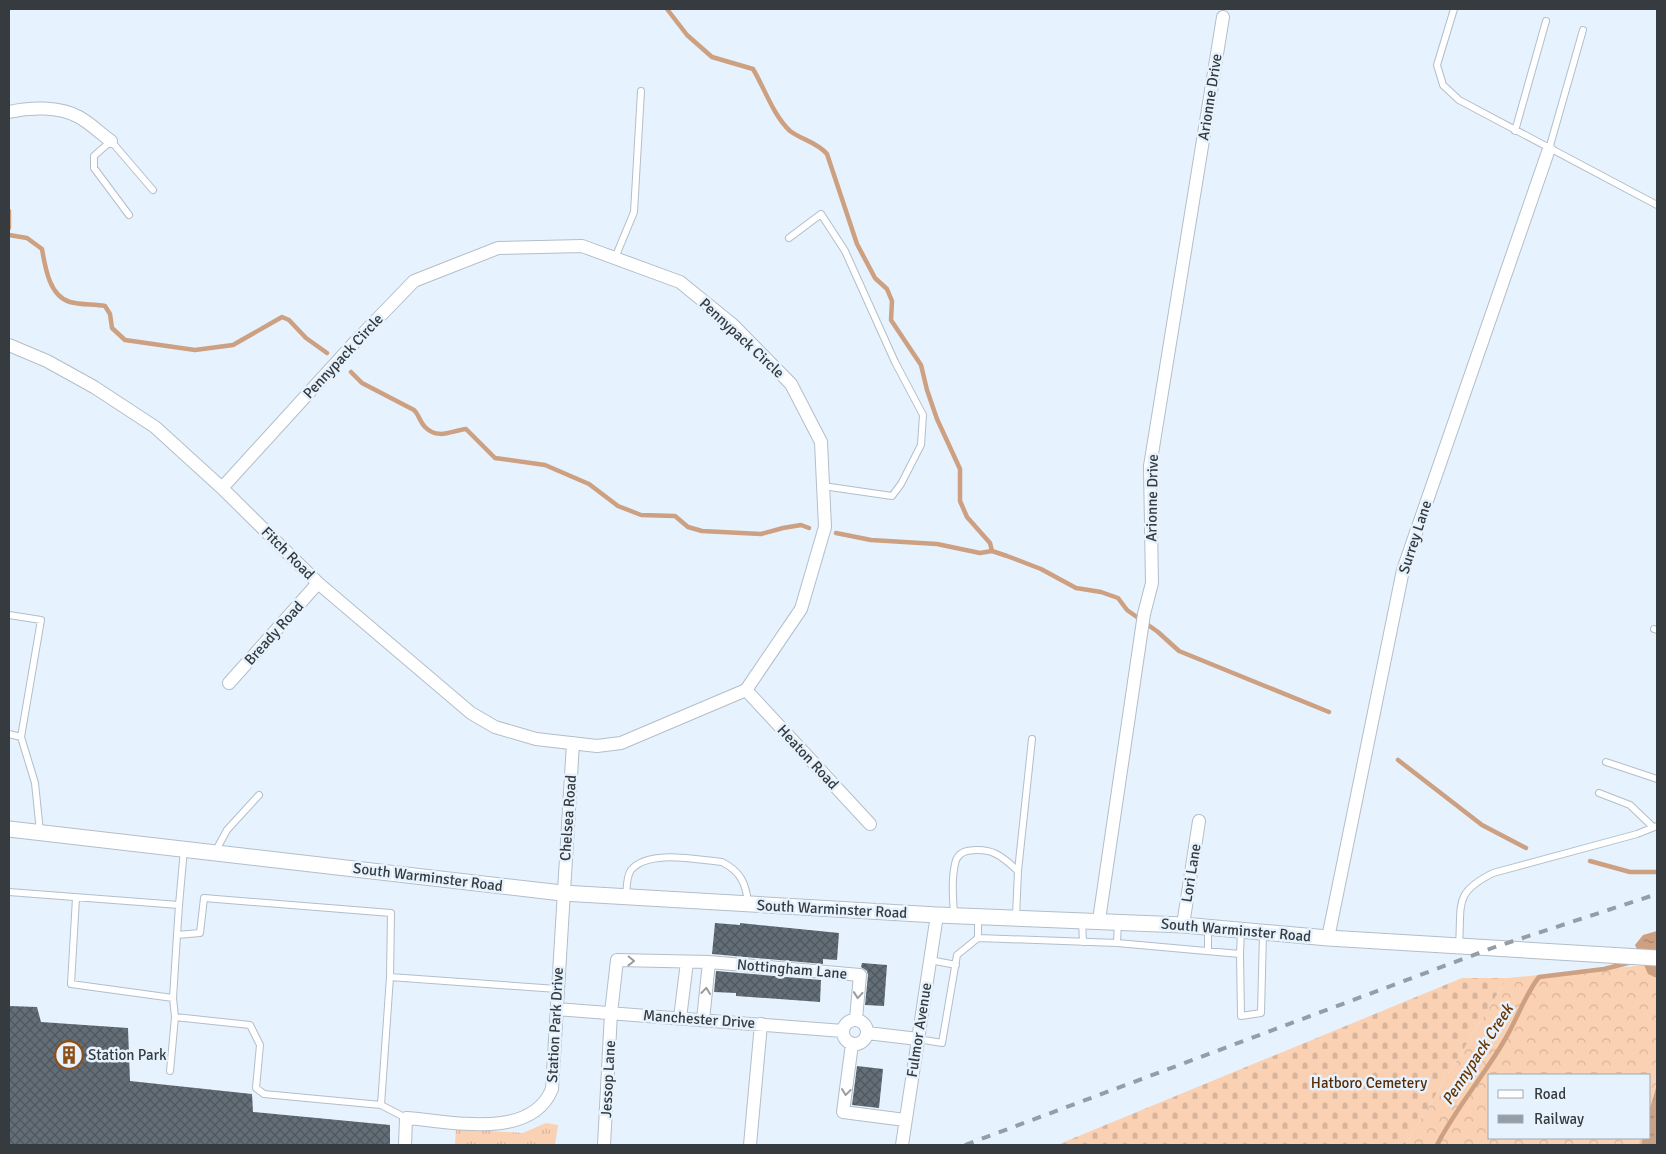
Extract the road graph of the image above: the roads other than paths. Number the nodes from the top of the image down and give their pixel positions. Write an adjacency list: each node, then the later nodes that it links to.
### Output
1 (1454, 9): 7 (lane)
2 (1223, 17): 49 (street, Arionne Drive)
3 (1546, 21): 7 (lane)
4 (1583, 30): 9 (lane)
5 (641, 91): 14 (lane)
6 (9, 112): 8 (street)
7 (1515, 131): 9 (lane)
8 (111, 141): 10 (lane); 12 (lane)
9 (1549, 149): 11 (lane); 57 (street, Surrey Lane)
10 (153, 190)
11 (1657, 205)
12 (129, 215)
13 (789, 238): 16 (lane)
14 (615, 258): 16 (street, Pennypack Circle); 17 (street, Pennypack Circle)
15 (9, 345): 17 (street, Fitch Road)
16 (823, 486): 21 (street, Pennypack Circle)
17 (222, 488): 18 (street, Fitch Road)
18 (318, 583): 20 (street, Bready Road); 25 (street, Fitch Road)
19 (9, 615): 23 (lane)
20 (229, 684)
21 (746, 690): 25 (street); 31 (street, Heaton Road)
22 (9, 734): 23 (lane)
23 (21, 737): 34 (lane)
24 (1032, 739): 37 (lane)
25 (573, 743): 39 (street, Chelsea Road)
26 (1606, 762): 27 (lane)
27 (1657, 779)
28 (1599, 793): 32 (lane)
29 (259, 795): 36 (lane)
30 (1199, 822): 51 (street, Lori Lane)
31 (870, 824)
32 (1655, 827): 60 (lane)
33 (9, 829): 34 (street, South Warminster Road)
34 (41, 833): 35 (street, South Warminster Road)
35 (184, 849): 36 (street, South Warminster Road); 43 (lane)
36 (215, 853): 39 (street, South Warminster Road)
37 (1018, 871): 45 (lane); 47 (lane)
38 (9, 892): 41 (lane)
39 (562, 893): 40 (street, South Warminster Road); 69 (street, Station Park Drive)
40 (626, 897): 42 (street, South Warminster Road); 42 (lane)
41 (76, 898): 43 (lane); 70 (lane)
42 (748, 904): 44 (street, South Warminster Road)
43 (179, 905): 55 (lane)
44 (936, 915): 45 (street, South Warminster Road); 64 (street, Fulmor Avenue)
45 (954, 916): 46 (street, South Warminster Road)
46 (978, 916): 47 (street, South Warminster Road); 56 (lane)
47 (1016, 918): 48 (street, South Warminster Road)
48 (1082, 919): 49 (street, South Warminster Road); 58 (lane)
49 (1099, 920): 50 (street, South Warminster Road)
50 (1118, 921): 51 (street, South Warminster Road); 59 (lane)
51 (1184, 924): 52 (street, South Warminster Road)
52 (1208, 927): 53 (street, South Warminster Road); 61 (lane)
53 (1241, 930): 54 (street, South Warminster Road); 62 (lane)
54 (1263, 932): 57 (street, South Warminster Road); 62 (lane)
55 (178, 935): 68 (lane); 70 (lane)
56 (978, 938): 58 (lane); 67 (lane)
57 (1328, 938): 60 (street, South Warminster Road)
58 (1083, 942): 59 (lane)
59 (1117, 943): 61 (lane)
60 (1458, 945): 63 (street, South Warminster Road)
61 (1208, 951): 62 (lane)
62 (1240, 954)
63 (1657, 958)
64 (930, 960): 67 (lane); 80 (street, Fulmor Avenue)
65 (687, 962): 66 (street); 72 (street, Jessop Lane, one-way to 65); 74 (street)
66 (709, 962): 75 (street, Nottingham Lane, one-way to 75); 76 (street, one-way to 66)
67 (956, 965): 80 (lane)
68 (390, 977): 69 (lane); 83 (lane)
69 (557, 989): 71 (street, Station Park Drive)
70 (172, 998): 73 (lane)
71 (556, 1009): 72 (street, Manchester Drive); 84 (street, Station Park Drive)
72 (611, 1013): 74 (street, Manchester Drive); 87 (street, Jessop Lane)
73 (175, 1017): 82 (lane); 83 (lane)
74 (680, 1018): 76 (street, Manchester Drive)
75 (856, 1019): 78 (street); 79 (street)
76 (703, 1020): 77 (street, Manchester Drive)
77 (762, 1024): 78 (street, Manchester Drive); 88 (street)
78 (843, 1031): 81 (street)
79 (867, 1033): 80 (street); 81 (street)
80 (918, 1040): 85 (street, Fulmor Avenue)
81 (852, 1044): 85 (street, one-way to 85)
82 (170, 1071)
83 (381, 1105): 84 (lane)
84 (406, 1118): 86 (street)
85 (905, 1120): 89 (street, Fulmor Avenue)
86 (404, 1145)
87 (604, 1145)
88 (750, 1145)
89 (902, 1145)

